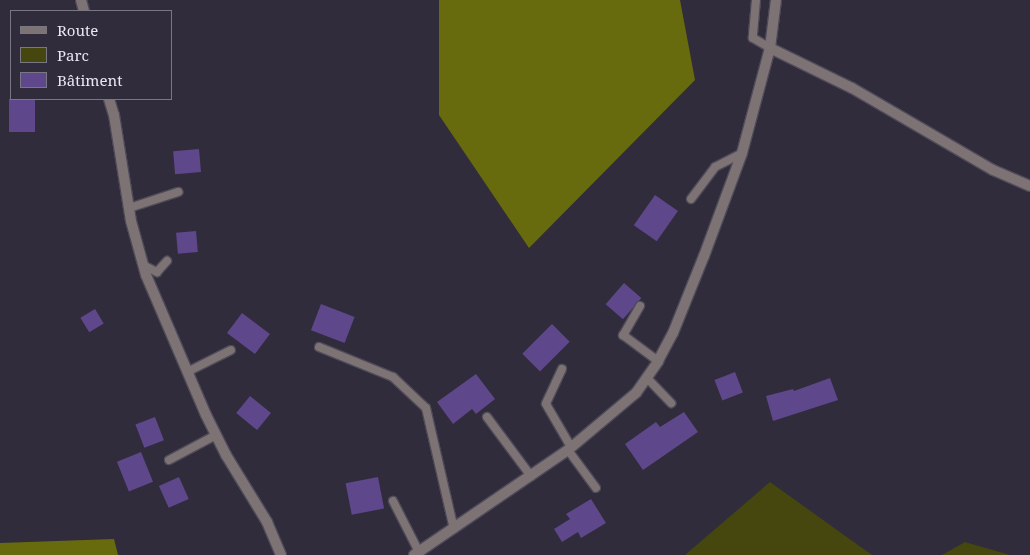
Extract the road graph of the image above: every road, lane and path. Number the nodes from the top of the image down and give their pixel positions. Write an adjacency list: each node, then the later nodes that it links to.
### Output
1 (756, 0): 3 (lane)
2 (776, 0): 3 (street)
3 (770, 48): 5 (street); 6 (street)
4 (109, 100): 9 (street)
5 (742, 153): 8 (lane); 15 (street)
6 (1030, 186)
7 (178, 192): 9 (lane)
8 (691, 199)
9 (129, 208): 11 (street)
10 (166, 260): 11 (lane)
11 (143, 264): 17 (street)
12 (640, 306): 15 (lane)
13 (319, 347): 27 (lane)
14 (231, 350): 17 (lane)
15 (658, 361): 18 (street)
16 (562, 369): 22 (lane)
17 (186, 372): 21 (street)
18 (647, 378): 19 (lane); 22 (street)
19 (671, 403)
20 (486, 417): 24 (lane)
21 (216, 435): 23 (lane); 29 (street)
22 (569, 449): 24 (street); 25 (lane)
23 (168, 460)
24 (531, 476): 27 (street)
25 (596, 488)
26 (393, 501): 28 (lane)
27 (454, 529): 28 (street)
28 (417, 553)
29 (280, 555)

